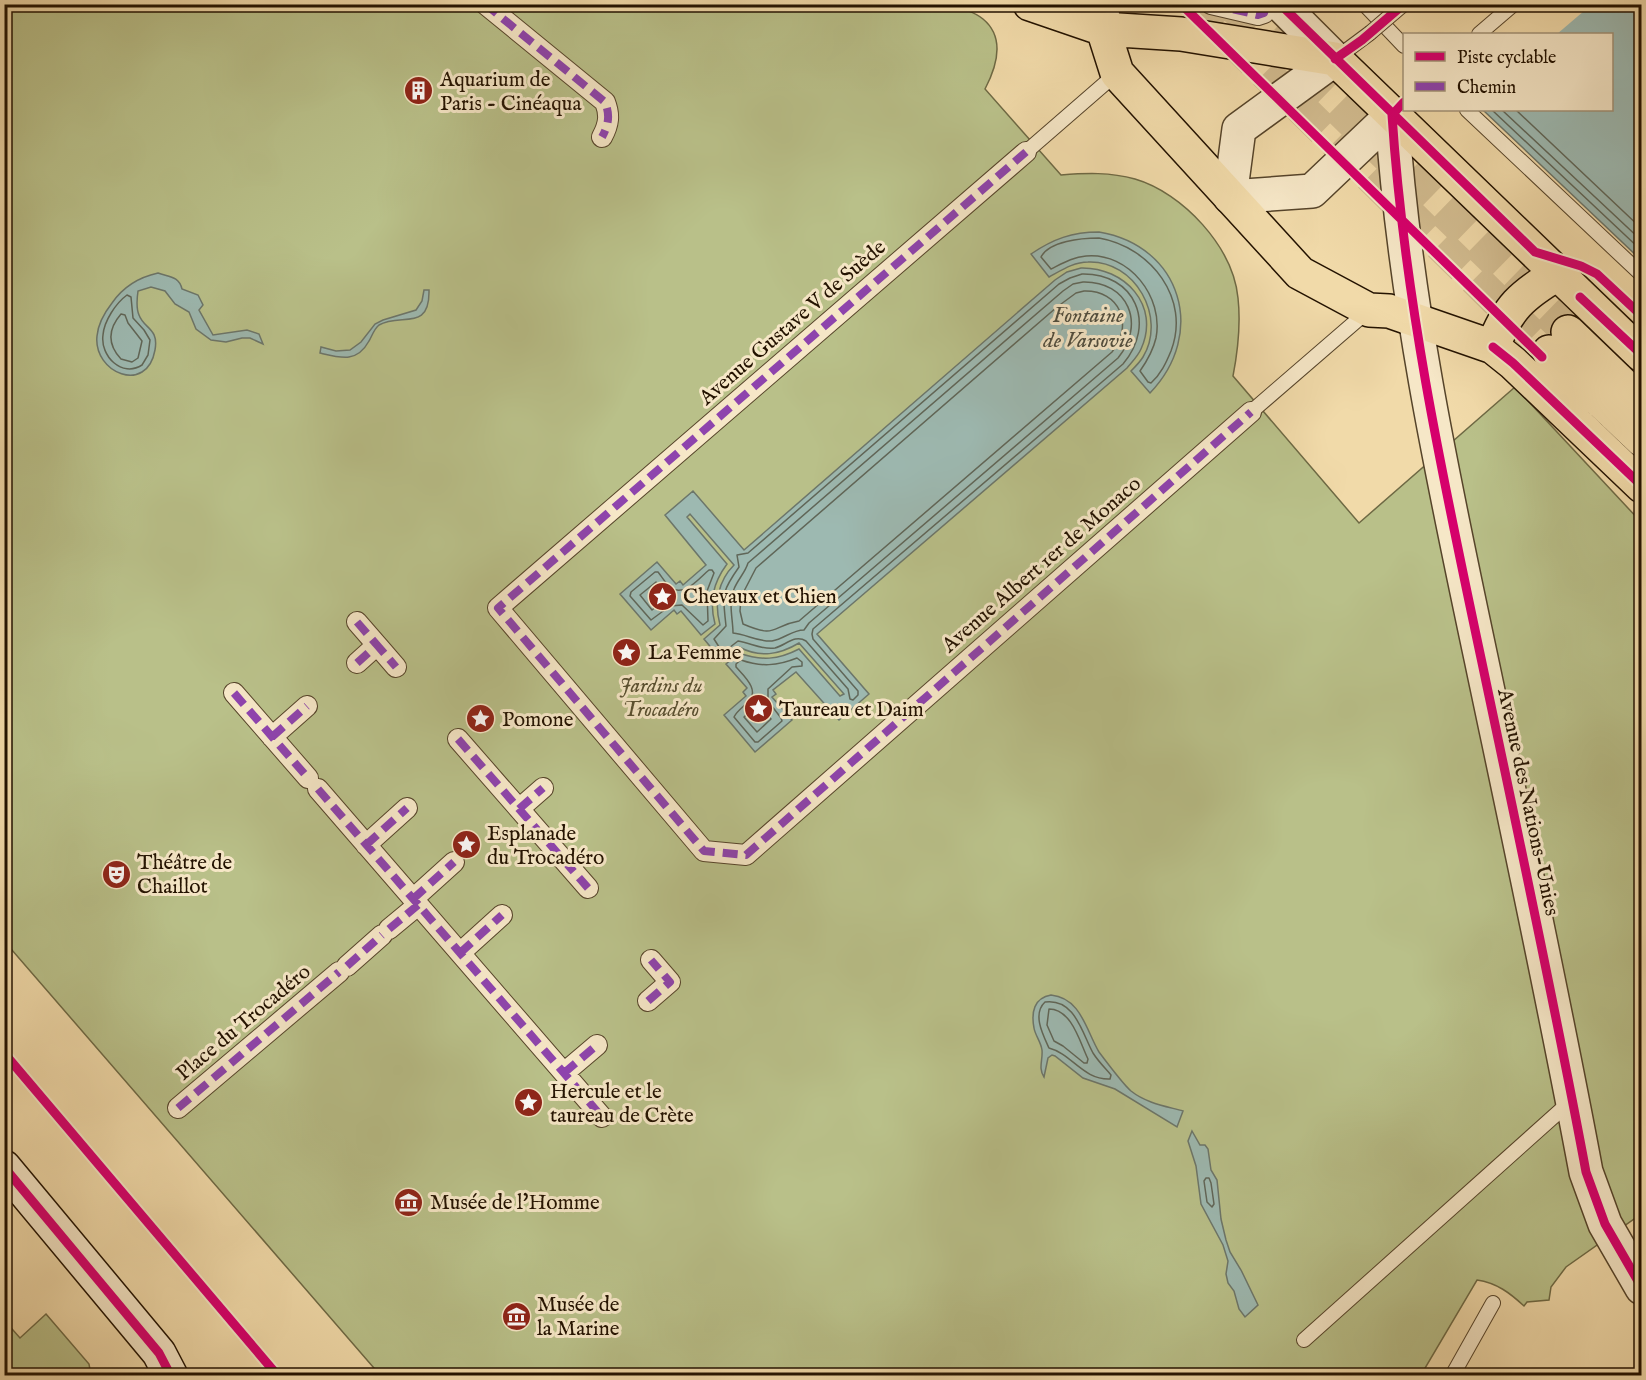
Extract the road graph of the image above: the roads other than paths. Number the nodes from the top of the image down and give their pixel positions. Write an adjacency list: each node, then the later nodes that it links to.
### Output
1 (485, 4): 16 (street)
2 (1030, 4): 9 (main road)
3 (1211, 4): 4 (street)
4 (1260, 4)
5 (1280, 4): 12 (street)
6 (1364, 4): 11 (lane)
7 (1404, 4): 12 (lane, bridge)
8 (1514, 4): 10 (lane)
9 (1103, 17): 12 (main road); 13 (main road)
10 (1480, 33)
11 (1403, 45)
12 (1335, 59): 14 (main road); 18 (street)
13 (1117, 73): 17 (lane, Avenue Gustave V de Suède); 18 (main road)
14 (1398, 108): 18 (street); 19 (main road); 22 (street, Avenue des Nations-Unies)
15 (1468, 111): 20 (lane)
16 (602, 136)
17 (1026, 152): 41 (street, Avenue Gustave V de Suède)
18 (1230, 197): 21 (main road)
19 (1557, 274): 23 (main road); 24 (main road)
20 (1641, 275)
21 (1368, 310): 22 (main road); 26 (lane, Avenue Albert 1er de Monaco)
22 (1415, 320): 23 (main road); 51 (street, Avenue des Nations-Unies)
23 (1493, 347): 28 (main road)
24 (1641, 355)
25 (1641, 403): 27 (main road)
26 (1251, 412): 41 (street, Avenue Albert 1er de Monaco)
27 (1641, 440)
28 (1641, 486)
29 (357, 622): 30 (street)
30 (377, 645): 31 (street); 32 (street)
31 (357, 663)
32 (396, 667)
33 (234, 693): 35 (street)
34 (307, 706): 35 (street)
35 (272, 737): 40 (street)
36 (458, 739): 39 (street)
37 (543, 788): 39 (street)
38 (408, 808): 40 (street)
39 (519, 809): 43 (street)
40 (366, 845): 44 (street)
41 (746, 855)
42 (454, 862): 44 (street, Place du Trocadéro)
43 (588, 888)
44 (415, 902): 46 (street); 52 (street, Place du Trocadéro)
45 (502, 915): 46 (street)
46 (460, 953): 50 (street)
47 (651, 960): 48 (street)
48 (648, 1000)
49 (597, 1045): 50 (street)
50 (564, 1073): 53 (street)
51 (1572, 1100): 55 (street, Avenue des Nations-Unies); 57 (lane)
52 (178, 1108)
53 (602, 1117)
54 (4, 1167): 58 (street)
55 (1639, 1284)
56 (1493, 1303): 59 (lane)
57 (1304, 1340)
58 (171, 1376)
59 (1452, 1376)

